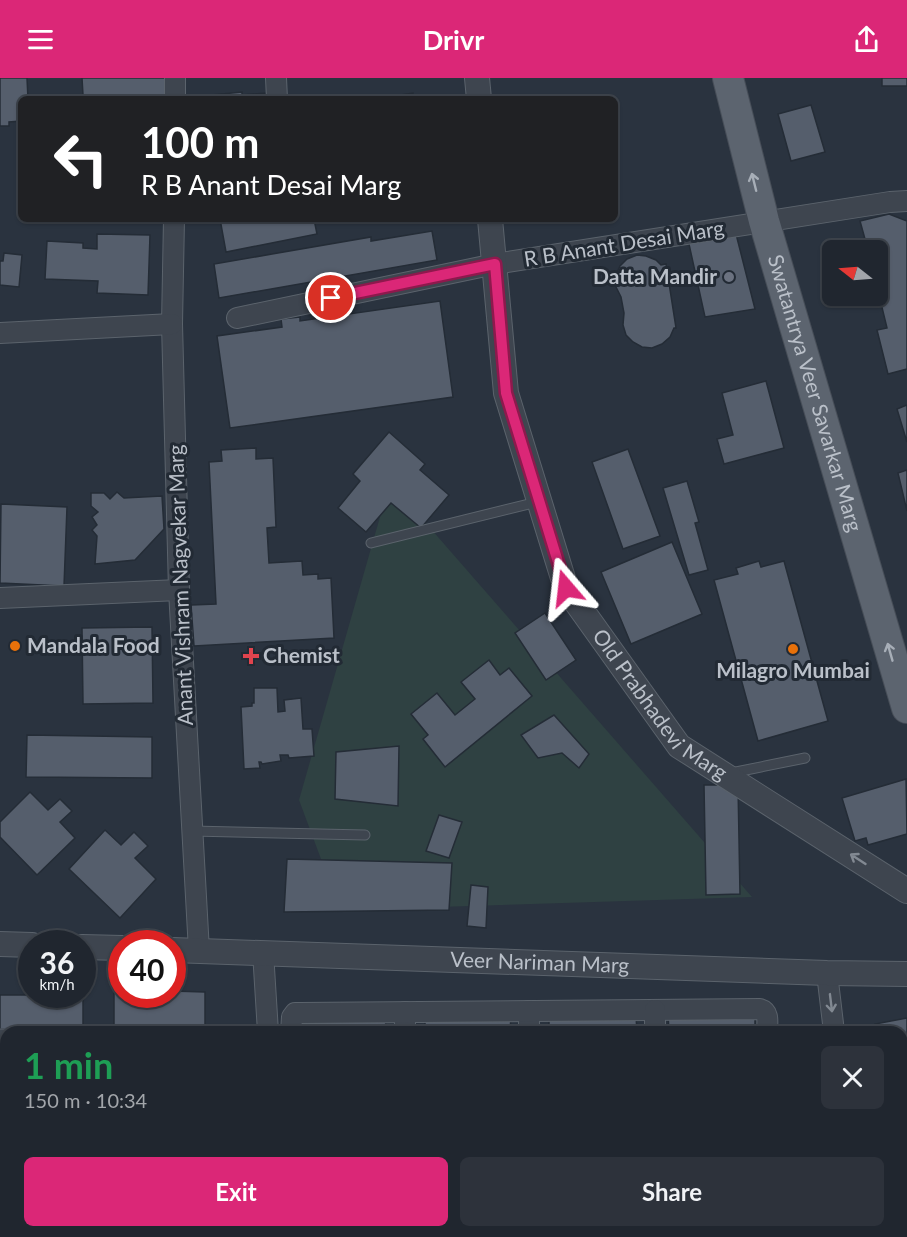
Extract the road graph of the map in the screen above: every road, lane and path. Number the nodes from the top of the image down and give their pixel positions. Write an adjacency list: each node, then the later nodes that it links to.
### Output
1 (175, 78): 5 (street)
2 (276, 78): 6 (street)
3 (477, 78): 7 (street)
4 (728, 78): 11 (main road, Swatantrya Veer Savarkar Marg, one-way to 4)
5 (175, 96)
6 (277, 96)
7 (479, 96)
8 (907, 201): 11 (street, R B Anant Desai Marg)
9 (174, 222): 14 (street, Anant Vishram Nagvekar Marg)
10 (490, 222): 12 (street, Old Prabhadevi Marg)
11 (764, 222): 12 (street, R B Anant Desai Marg); 20 (main road, Swatantrya Veer Savarkar Marg, one-way to 11)
12 (495, 264): 13 (street, R B Anant Desai Marg); 16 (street, Old Prabhadevi Marg)
13 (237, 318)
14 (172, 324): 15 (street); 18 (street, Anant Vishram Nagvekar Marg)
15 (0, 333)
16 (539, 502): 17 (lane); 22 (street, Old Prabhadevi Marg)
17 (371, 543)
18 (179, 591): 19 (street); 23 (street, Anant Vishram Nagvekar Marg)
19 (0, 598)
20 (907, 708)
21 (805, 758): 22 (lane)
22 (726, 774): 25 (street, Old Prabhadevi Marg, one-way to 22)
23 (192, 831): 24 (lane); 29 (street, Anant Vishram Nagvekar Marg)
24 (365, 835)
25 (907, 891)
26 (0, 944): 27 (street)
27 (18, 945)
28 (186, 951): 29 (street, Veer Nariman Marg)
29 (199, 951): 30 (street, Veer Nariman Marg)
30 (263, 952): 31 (street, Veer Nariman Marg); 36 (street)
31 (827, 974): 32 (street, Veer Nariman Marg); 42 (street, one-way to 42)
32 (907, 974)
33 (655, 1010): 34 (street); 40 (street); 41 (street)
34 (529, 1011): 35 (street); 39 (street)
35 (405, 1012): 37 (street); 38 (street)
36 (268, 1026)
37 (291, 1026)
38 (405, 1026)
39 (529, 1026)
40 (655, 1026)
41 (767, 1026)
42 (833, 1026)

